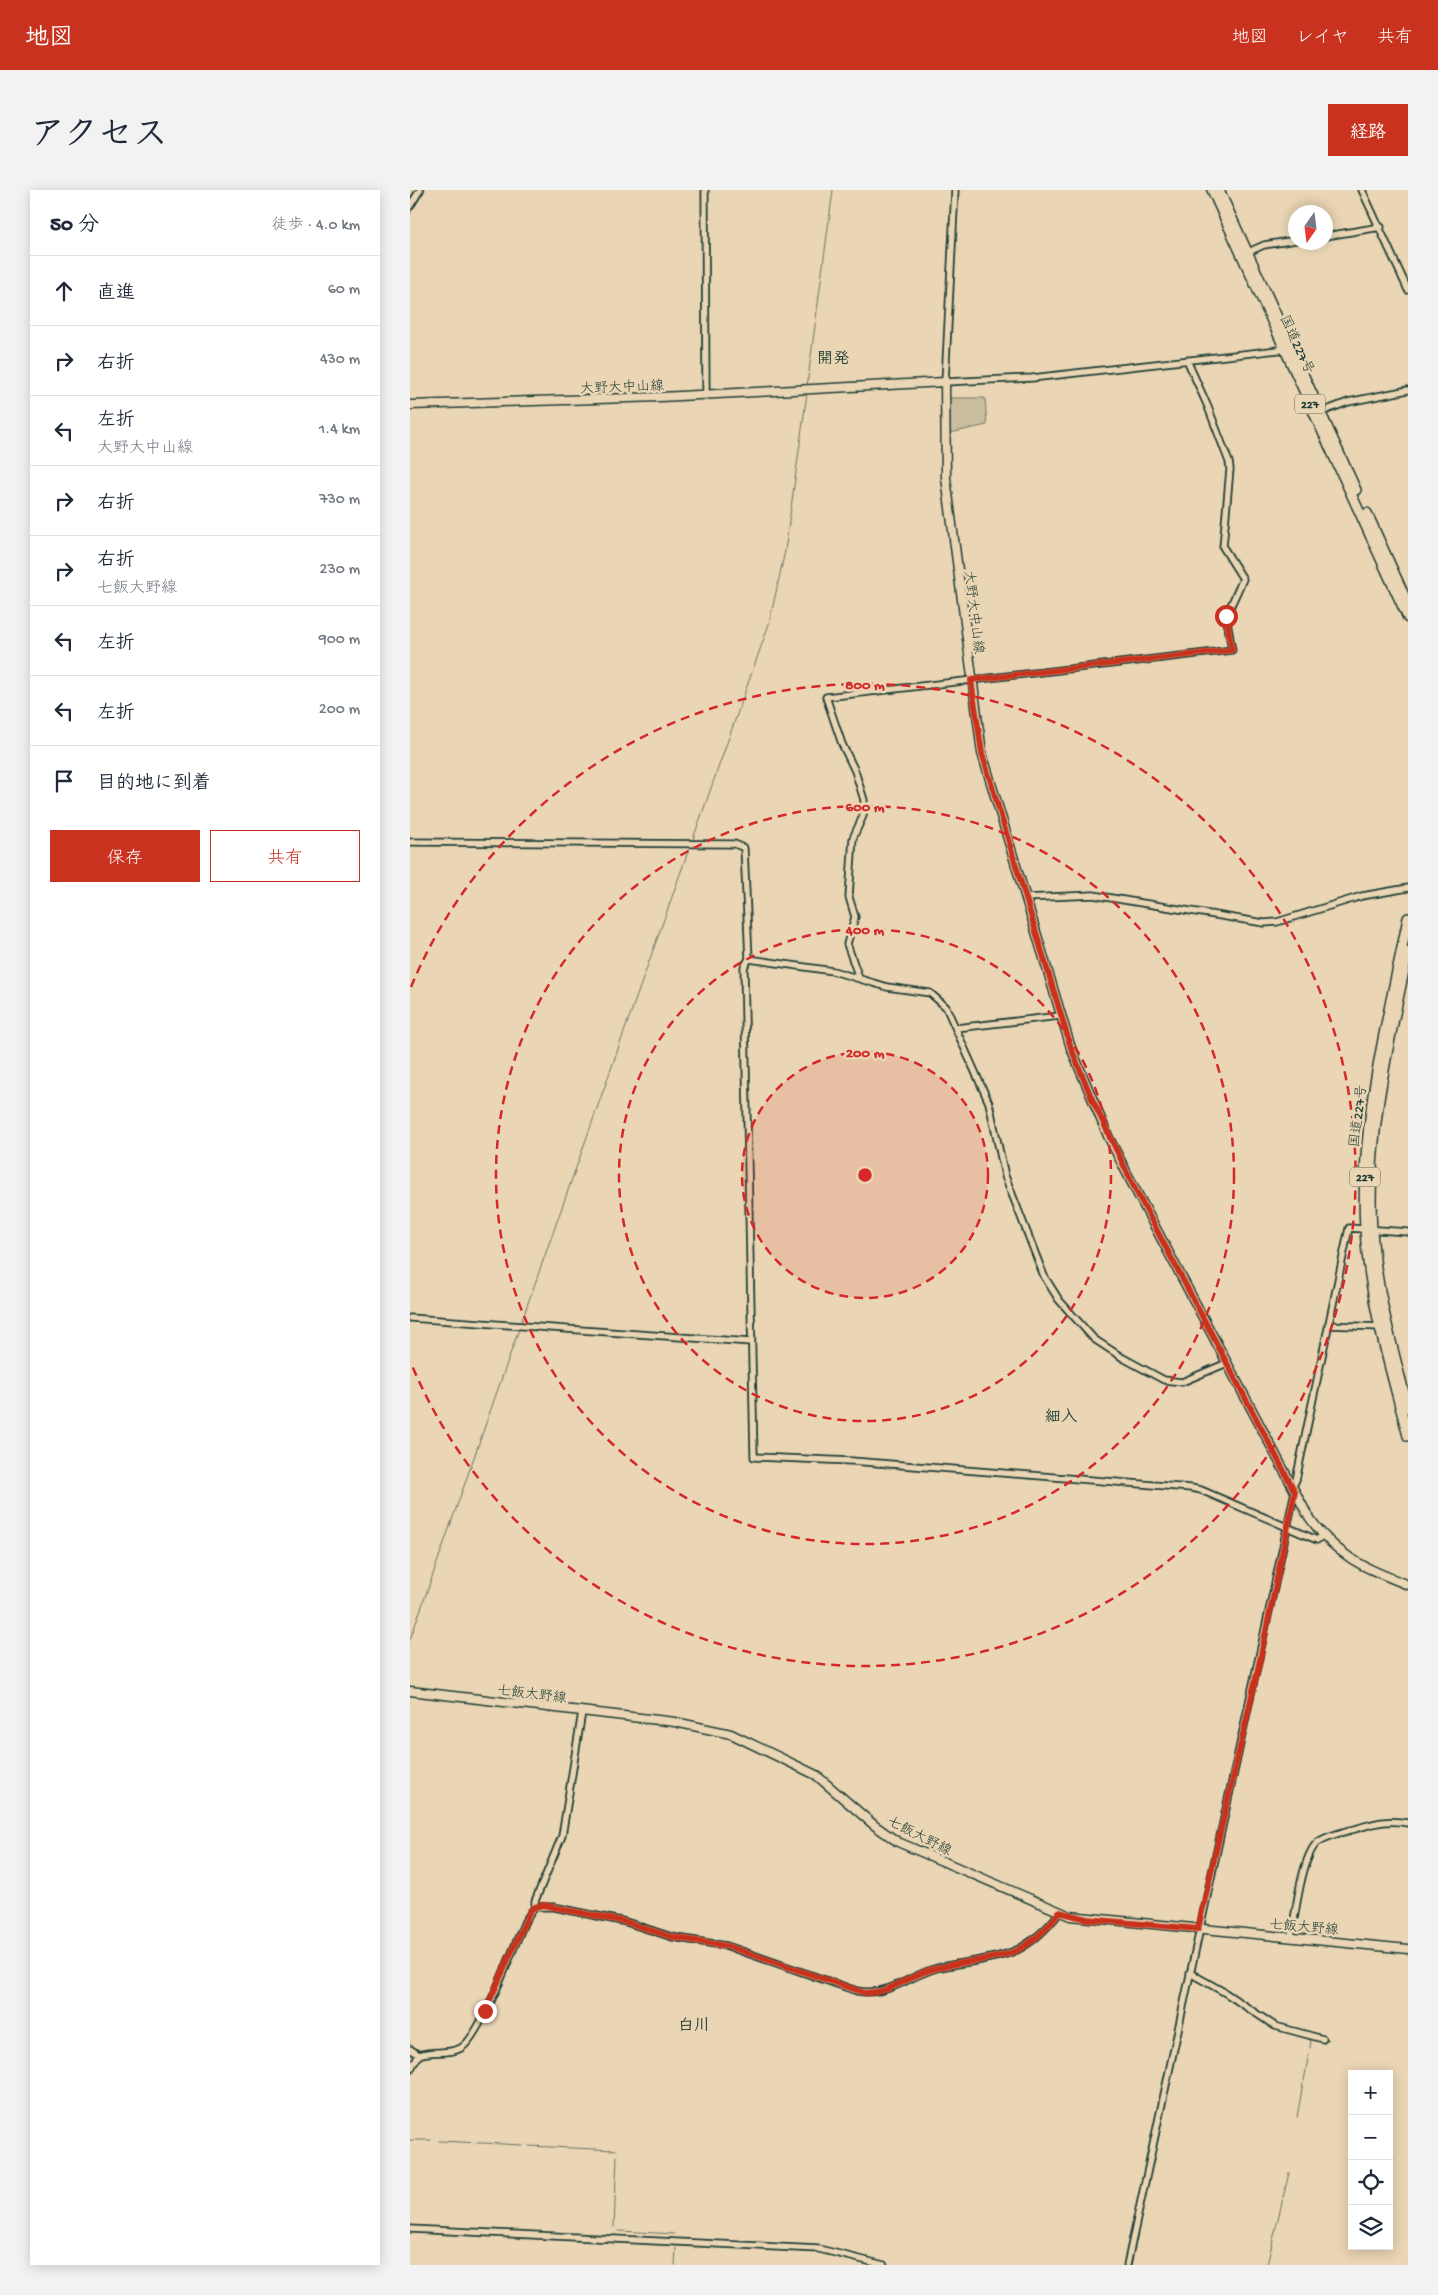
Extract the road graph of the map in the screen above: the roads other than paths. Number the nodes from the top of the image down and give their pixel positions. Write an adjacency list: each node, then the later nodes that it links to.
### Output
1 (420, 190): 7 (street)
2 (705, 190): 17 (street)
3 (955, 190): 15 (street)
4 (1212, 190): 11 (highway, 国道227号 / 227)
5 (1219, 190): 11 (highway, 国道227号 / 227)
6 (1362, 190): 8 (street)
7 (410, 206)
8 (1380, 228): 9 (street); 12 (street)
9 (1333, 235)
10 (1288, 241): 11 (street)
11 (1245, 254): 13 (highway, 国道227号 / 227)
12 (1408, 290)
13 (1288, 349): 14 (street); 19 (highway, 国道227号 / 227)
14 (1187, 360): 15 (street); 22 (street)
15 (945, 382): 17 (main road, 大野大中山線); 22 (main road, 大野大中山線)
16 (1408, 390): 19 (street)
17 (706, 395): 18 (main road, 大野大中山線)
18 (410, 405)
19 (1318, 414): 20 (highway, 国道227号 / 227); 21 (highway, 国道227号 / 227)
20 (1408, 604)
21 (1408, 618)
22 (971, 680): 25 (main road, 大野大中山線); 29 (street)
23 (410, 842): 28 (street)
24 (1408, 888): 25 (street)
25 (1025, 898): 30 (main road, 大野大中山線)
26 (1408, 918): 32 (highway, 国道227号 / 227)
27 (1408, 952): 32 (highway, 国道227号 / 227)
28 (748, 959): 29 (street); 37 (street)
29 (859, 978): 31 (street)
30 (1060, 1016): 31 (street); 38 (main road, 大野大中山線)
31 (956, 1028): 38 (street)
32 (1368, 1229): 33 (street); 35 (street); 36 (highway, 国道227号 / 227)
33 (1408, 1232)
34 (410, 1318): 37 (street)
35 (1328, 1325): 36 (street); 41 (street)
36 (1382, 1327): 39 (highway, 国道227号 / 227); 40 (highway, 国道227号 / 227)
37 (751, 1342): 42 (street)
38 (1227, 1363): 41 (main road, 大野大中山線)
39 (1408, 1408)
40 (1408, 1436)
41 (1294, 1489): 42 (street); 43 (main road, 大野大中山線)
42 (1286, 1527): 43 (street); 50 (street)
43 (1322, 1536): 44 (main road, 大野大中山線)
44 (1408, 1585)
45 (410, 1691): 46 (main road, 七飯大野線)
46 (582, 1712): 48 (street); 49 (main road, 七飯大野線)
47 (1408, 1823): 51 (street)
48 (535, 1907): 49 (street); 56 (street)
49 (1059, 1912): 50 (main road, 七飯大野線)
50 (1198, 1929): 51 (main road, 七飯大野線); 53 (street)
51 (1291, 1938): 52 (main road, 七飯大野線)
52 (1408, 1949)
53 (1190, 1973): 54 (street); 60 (street)
54 (1323, 2040)
55 (410, 2049): 56 (street)
56 (419, 2055): 57 (street)
57 (410, 2070)
58 (410, 2229): 59 (street)
59 (884, 2265)
60 (1126, 2265)

